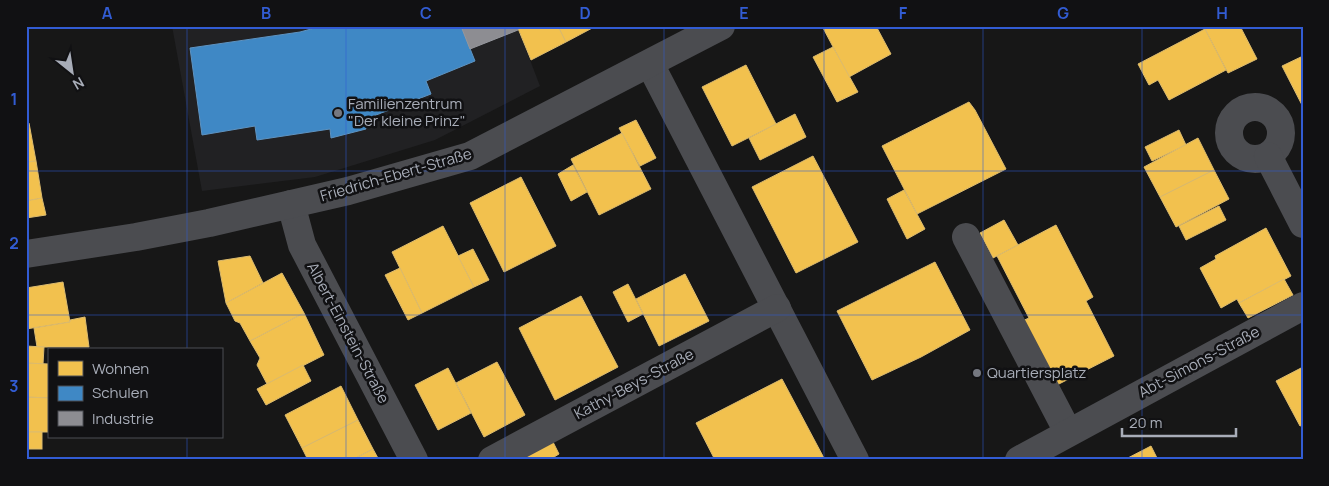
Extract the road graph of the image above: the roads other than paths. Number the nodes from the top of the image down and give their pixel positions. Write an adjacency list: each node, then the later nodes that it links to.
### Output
1 (721, 26): 2 (street, Friedrich-Ebert-Straße)
2 (650, 64): 4 (street, Friedrich-Ebert-Straße); 9 (street)
3 (1268, 156): 5 (street)
4 (291, 204): 7 (street, Friedrich-Ebert-Straße); 11 (street, Albert-Einstein-Straße)
5 (1303, 224)
6 (966, 237): 10 (street)
7 (26, 254)
8 (1303, 306): 10 (street, Abt-Simons-Straße)
9 (777, 308): 12 (street, Kathy-Beys-Straße); 13 (street)
10 (1068, 432): 14 (street, Abt-Simons-Straße)
11 (414, 460)
12 (492, 460)
13 (854, 460)
14 (1019, 460)

